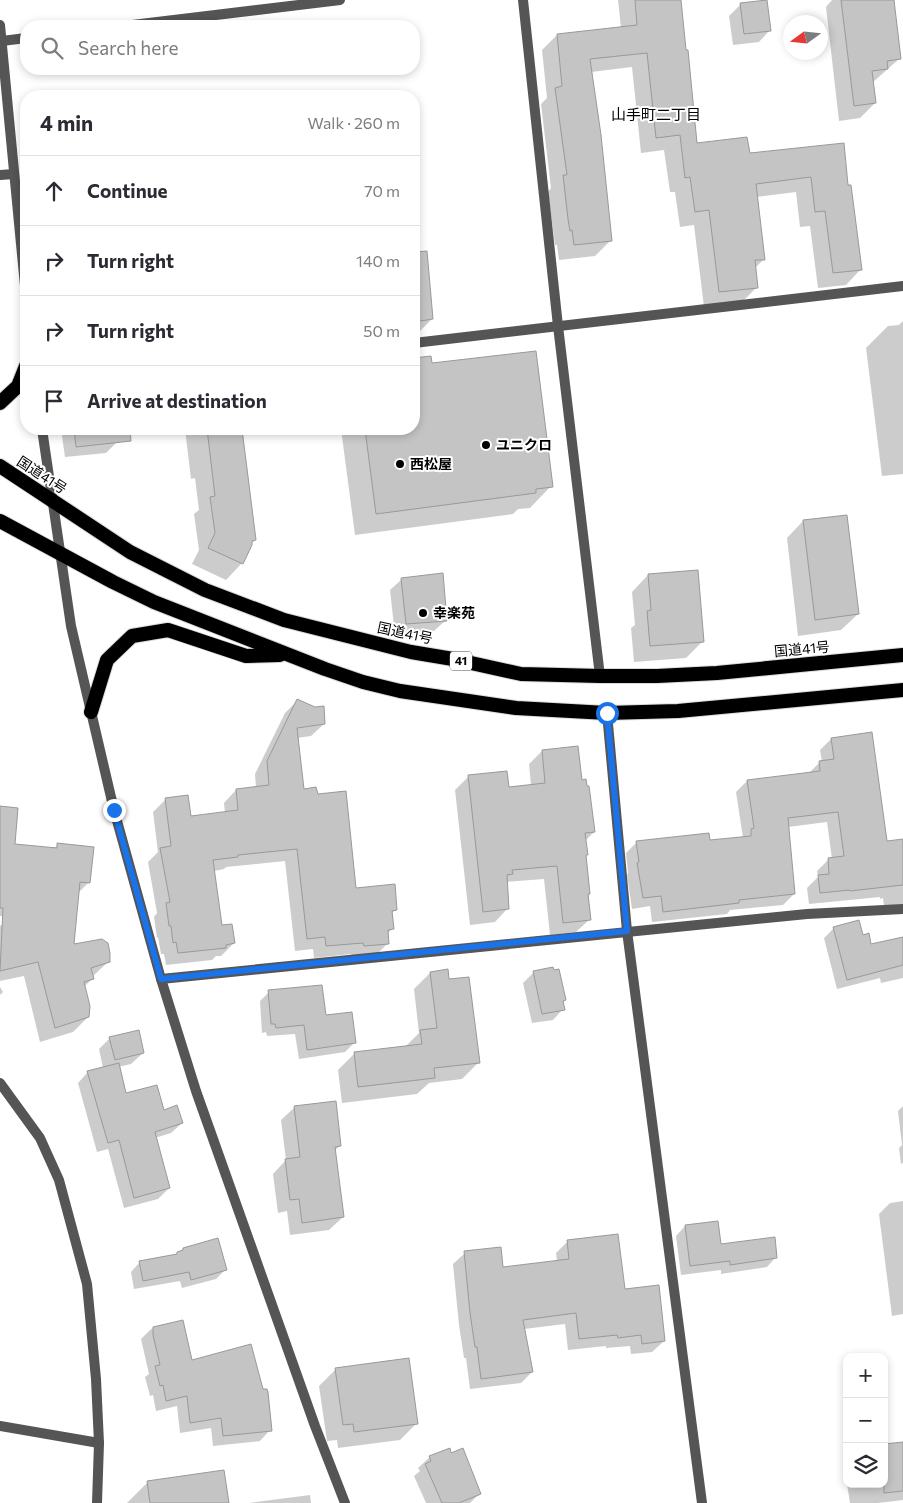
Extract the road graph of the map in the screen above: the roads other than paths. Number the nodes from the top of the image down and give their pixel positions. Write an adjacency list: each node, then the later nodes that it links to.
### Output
1 (340, 0): 3 (street)
2 (523, 0): 12 (street)
3 (174, 20)
4 (0, 25): 6 (street)
5 (20, 39): 6 (street)
6 (2, 41): 7 (street)
7 (2, 64): 8 (street)
8 (14, 174): 9 (street); 10 (street)
9 (0, 175)
10 (20, 235)
11 (903, 286): 12 (street)
12 (558, 326): 13 (street); 23 (street)
13 (420, 341)
14 (20, 381): 15 (highway)
15 (0, 402)
16 (43, 435): 18 (street)
17 (0, 466): 18 (highway, 国道41号 / 41)
18 (52, 500): 20 (street); 23 (highway, 国道41号 / 41)
19 (0, 520): 20 (highway)
20 (61, 554): 21 (highway); 25 (street)
21 (288, 655): 25 (highway); 26 (highway)
22 (903, 655): 23 (highway, 国道41号 / 41)
23 (600, 676)
24 (903, 690): 26 (highway)
25 (91, 712): 29 (street)
26 (607, 713): 28 (street)
27 (903, 909): 28 (street)
28 (627, 931): 29 (street); 35 (street)
29 (161, 979): 34 (street)
30 (0, 1083): 32 (street)
31 (0, 1426): 32 (street)
32 (99, 1443): 33 (street)
33 (97, 1503)
34 (345, 1503)
35 (702, 1503)

